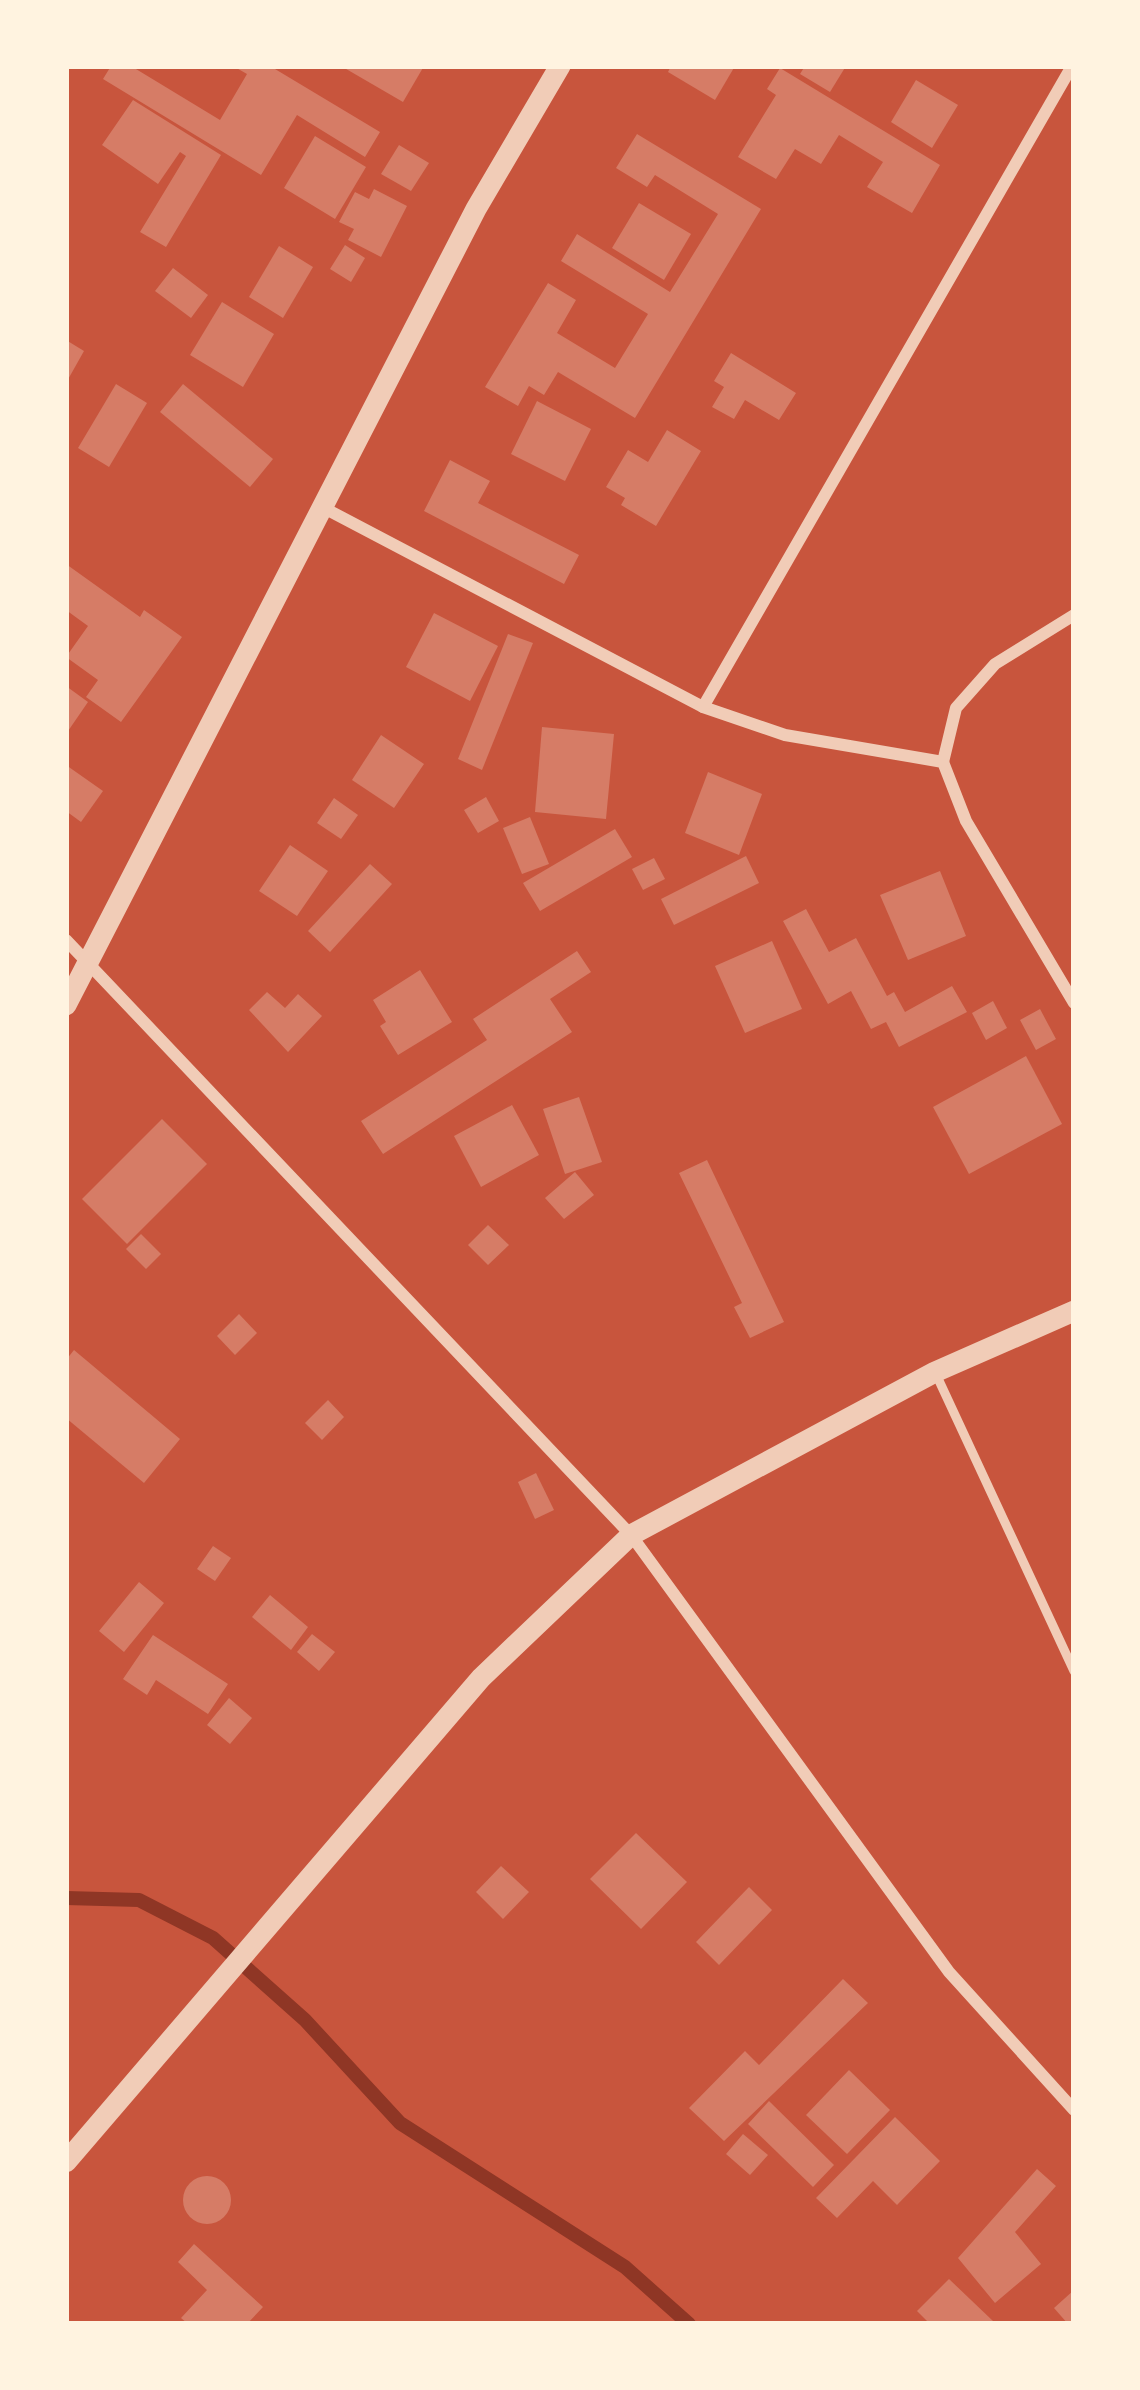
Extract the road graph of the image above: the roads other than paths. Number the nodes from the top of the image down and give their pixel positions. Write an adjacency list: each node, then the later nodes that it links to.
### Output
1 (560, 66): 3 (street)
2 (1072, 66): 5 (street)
3 (322, 507): 5 (street); 8 (street)
4 (1074, 615): 6 (street)
5 (703, 707): 6 (street)
6 (944, 762): 9 (street)
7 (66, 940): 8 (street)
8 (88, 962): 10 (street); 13 (street)
9 (1074, 1003)
10 (66, 1005)
11 (1074, 1311): 12 (street)
12 (935, 1372): 13 (street); 14 (lane)
13 (631, 1535): 15 (street); 16 (street)
14 (1074, 1671)
15 (1074, 2110)
16 (66, 2162)

